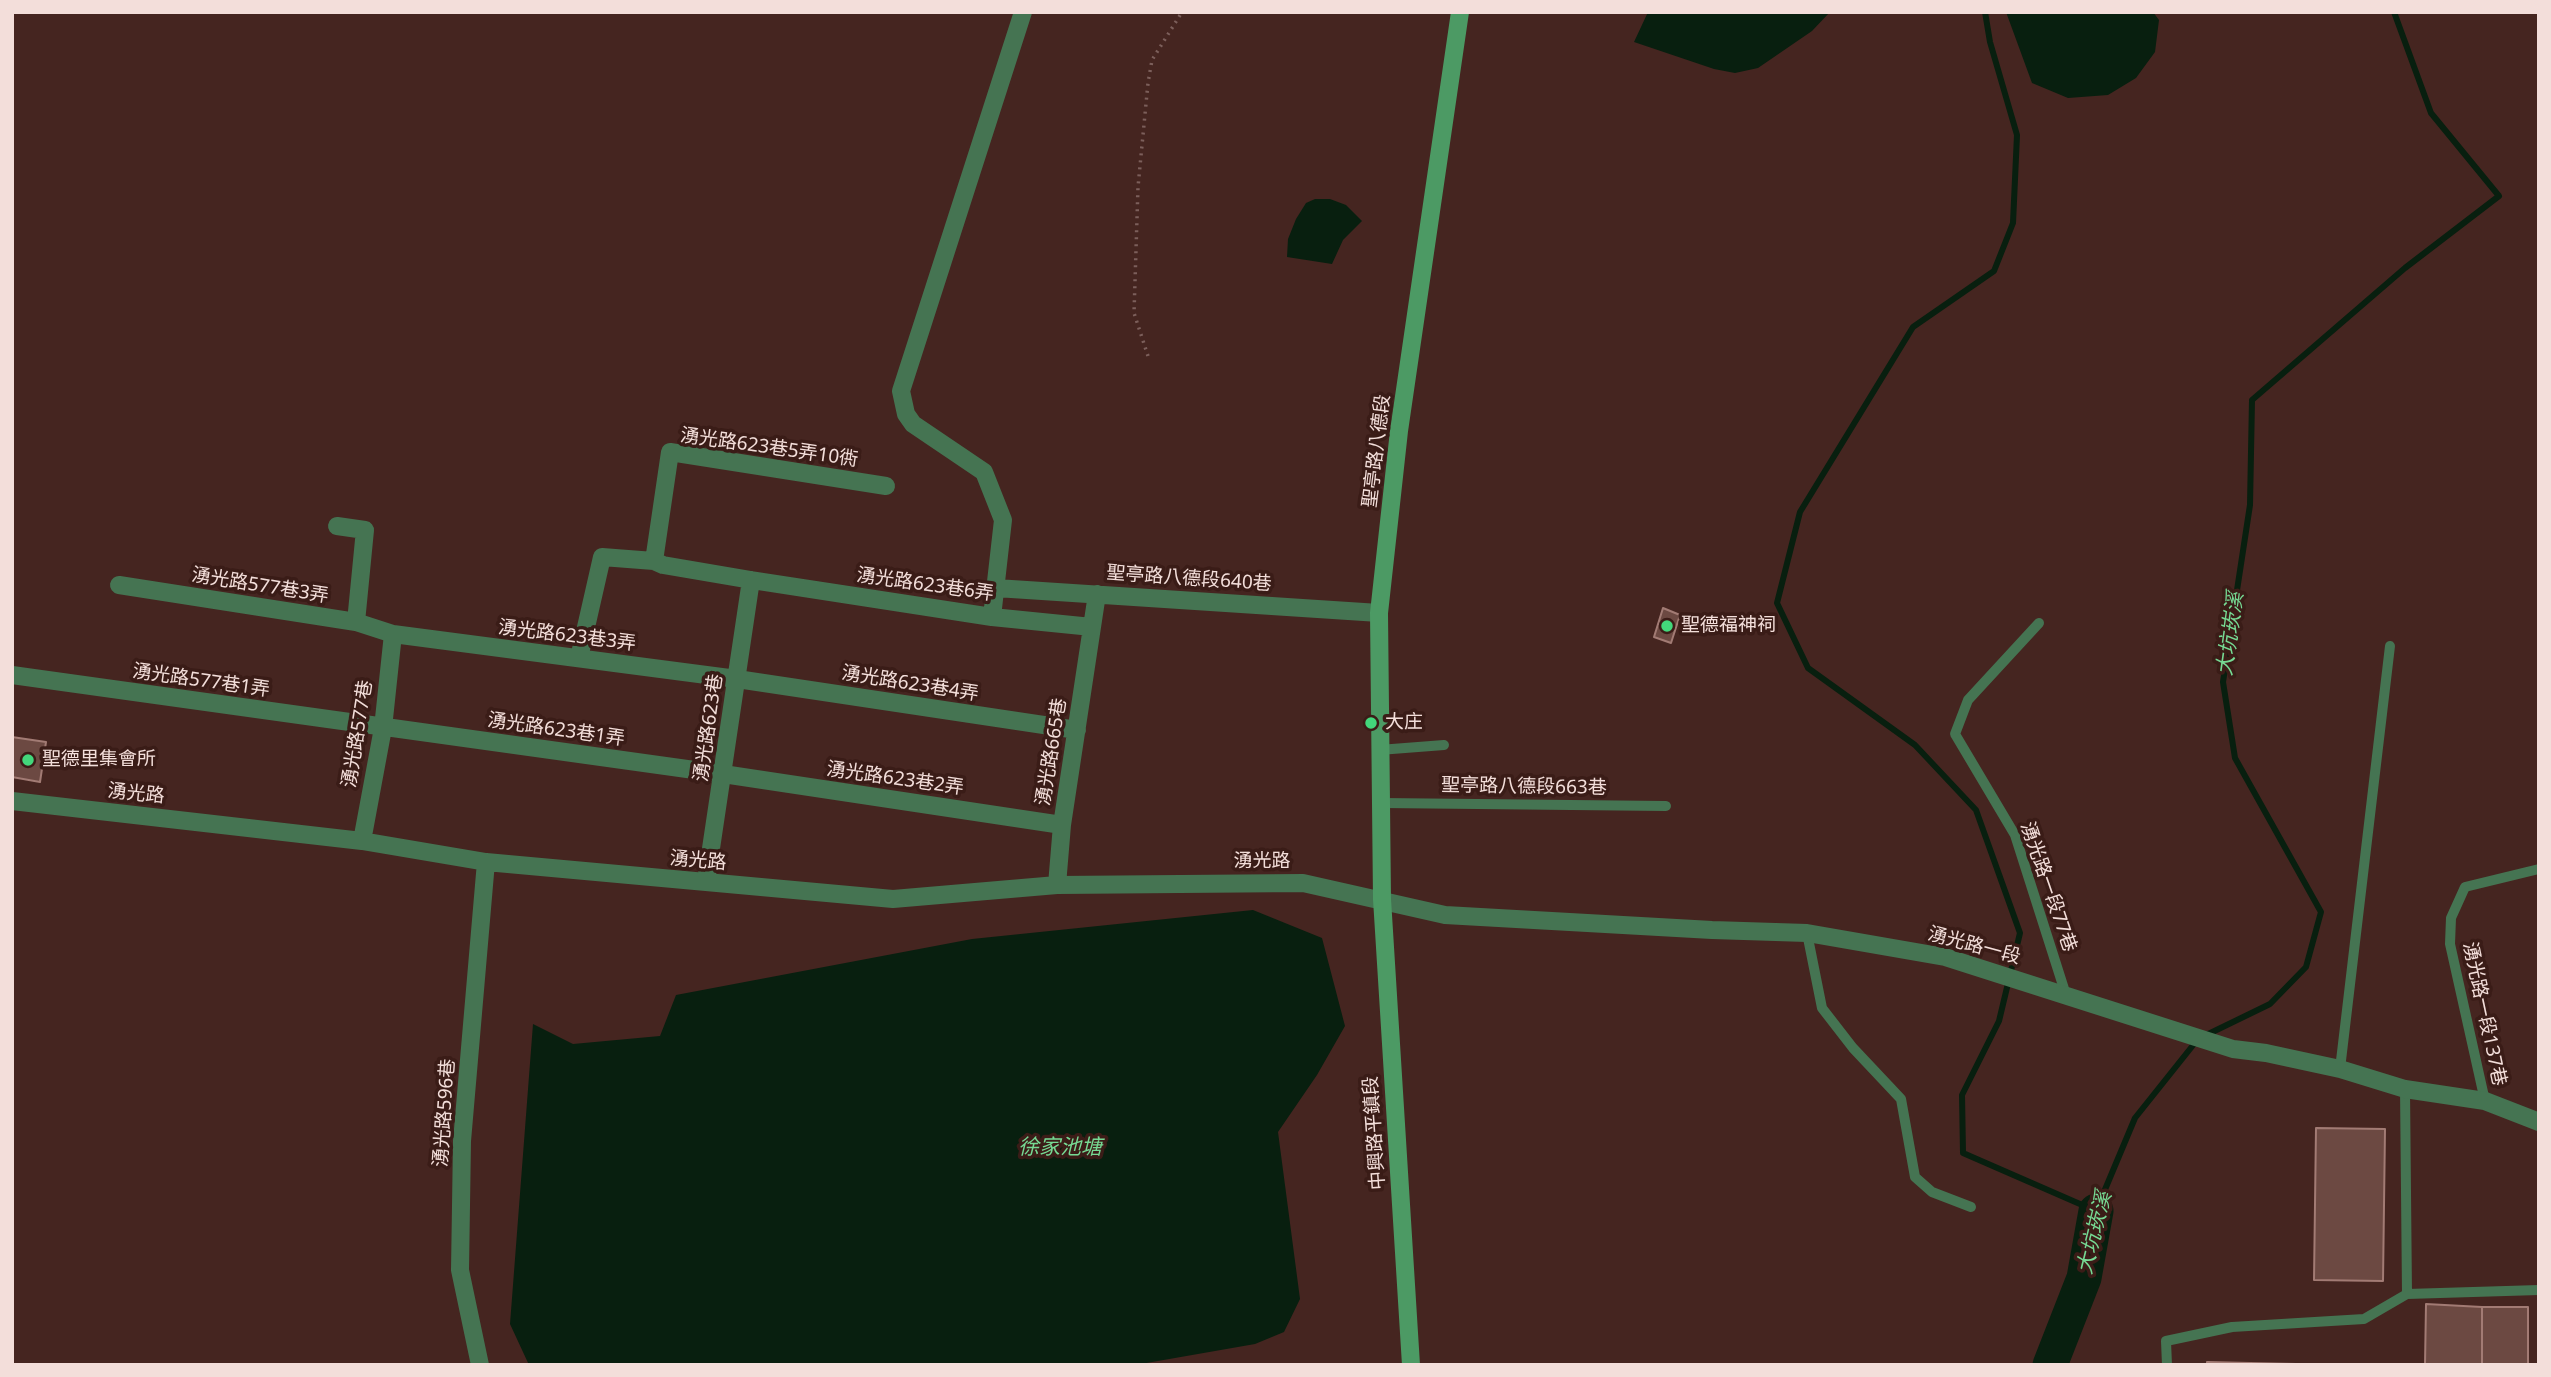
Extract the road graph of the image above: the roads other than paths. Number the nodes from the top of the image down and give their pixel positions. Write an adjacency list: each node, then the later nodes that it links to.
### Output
1 (1023, 12): 8 (street)
2 (1460, 12): 10 (street, 聖亭路八德段)
3 (886, 486): 5 (street, 湧光路623巷5弄10衖)
4 (337, 526): 12 (street)
5 (654, 561): 6 (street, 湧光路623巷6弄); 17 (street, 湧光路623巷6弄)
6 (751, 580): 11 (street, 湧光路623巷6弄); 19 (street, 湧光路623巷)
7 (119, 584): 12 (street, 湧光路577巷3弄)
8 (996, 588): 9 (street, 聖亭路八德段640巷); 11 (street)
9 (1097, 594): 10 (street, 聖亭路八德段640巷); 14 (street, 湧光路665巷)
10 (1379, 613): 23 (street, 聖亭路八德段)
11 (992, 617): 14 (street, 湧光路623巷6弄)
12 (356, 622): 15 (street, 湧光路577巷3弄)
13 (2039, 623): 36 (lane, 湧光路一段77巷)
14 (1093, 627): 21 (street, 湧光路665巷)
15 (393, 634): 17 (street, 湧光路623巷3弄); 20 (street, 湧光路577巷)
16 (2390, 646): 37 (lane)
17 (579, 657): 19 (street, 湧光路623巷3弄)
18 (12, 675): 20 (street, 湧光路577巷1弄)
19 (737, 679): 21 (street, 湧光路623巷4弄); 24 (street, 湧光路623巷)
20 (383, 728): 24 (street, 湧光路623巷1弄); 29 (street, 湧光路577巷)
21 (1077, 730): 28 (street, 湧光路665巷)
22 (1444, 745): 23 (lane)
23 (1379, 750): 26 (street, 聖亭路八德段)
24 (723, 774): 28 (street, 湧光路623巷2弄); 32 (street, 湧光路623巷)
25 (12, 802): 29 (street, 湧光路)
26 (1382, 803): 27 (lane, 聖亭路八德段663巷); 34 (street, 聖亭路八德段)
27 (1666, 806)
28 (1062, 825): 33 (street, 湧光路665巷)
29 (362, 841): 30 (street, 湧光路)
30 (486, 862): 32 (street, 湧光路); 44 (street, 湧光路596巷)
31 (2539, 869): 39 (lane, 湧光路一段137巷)
32 (706, 882): 33 (street, 湧光路)
33 (1057, 885): 34 (street, 湧光路)
34 (1382, 899): 35 (street, 湧光路一段); 45 (street, 中興路平鎮段)
35 (1807, 933): 36 (street, 湧光路一段); 41 (lane)
36 (2066, 995): 37 (street, 湧光路一段)
37 (2340, 1069): 38 (street, 湧光路一段)
38 (2406, 1089): 39 (street, 湧光路一段); 43 (lane)
39 (2485, 1101): 40 (street, 湧光路一段)
40 (2539, 1122)
41 (1971, 1207)
42 (2539, 1290): 43 (lane)
43 (2407, 1294): 46 (lane)
44 (480, 1365)
45 (1411, 1365)
46 (2167, 1365)

